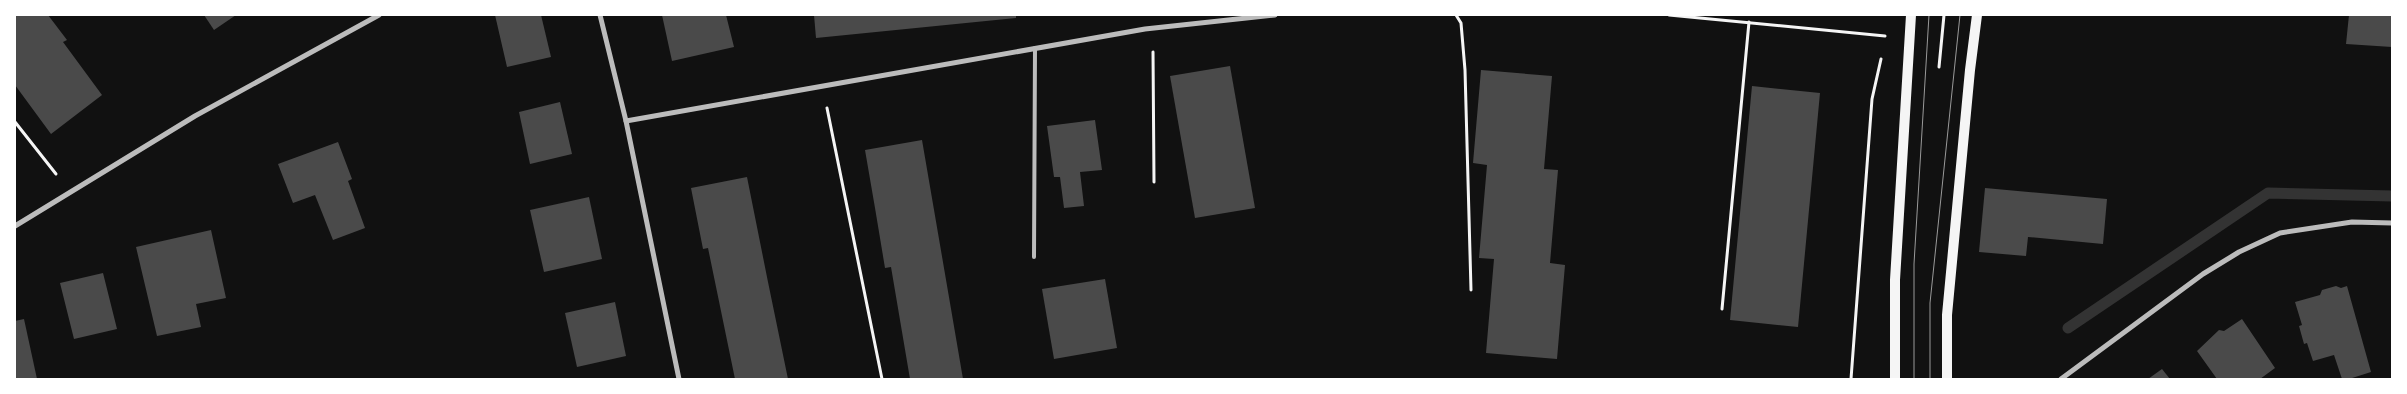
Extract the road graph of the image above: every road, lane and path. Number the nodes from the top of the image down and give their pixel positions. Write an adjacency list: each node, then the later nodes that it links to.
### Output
1 (379, 15): 22 (street)
2 (600, 15): 19 (street)
3 (1276, 15): 11 (street)
4 (1456, 15): 26 (path)
5 (1669, 15): 6 (path)
6 (1676, 15): 10 (path)
7 (1911, 15): 31 (main road)
8 (1944, 15): 17 (path)
9 (1977, 15): 32 (main road)
10 (1749, 22): 13 (path); 27 (path)
11 (1152, 28): 15 (street); 21 (path)
12 (1889, 29): 13 (path)
13 (1887, 36): 14 (path)
14 (1885, 44)
15 (1035, 48): 18 (street); 25 (lane)
16 (1883, 53): 30 (path)
17 (1939, 67)
18 (822, 86): 19 (street); 29 (path)
19 (626, 121): 28 (street)
20 (15, 122): 22 (path)
21 (1154, 182)
22 (69, 191): 24 (street)
23 (2392, 223): 33 (street)
24 (15, 226)
25 (1034, 257)
26 (1471, 290)
27 (1722, 309)
28 (679, 379)
29 (882, 379)
30 (1851, 379)
31 (1895, 379)
32 (1947, 379)
33 (2061, 379)

